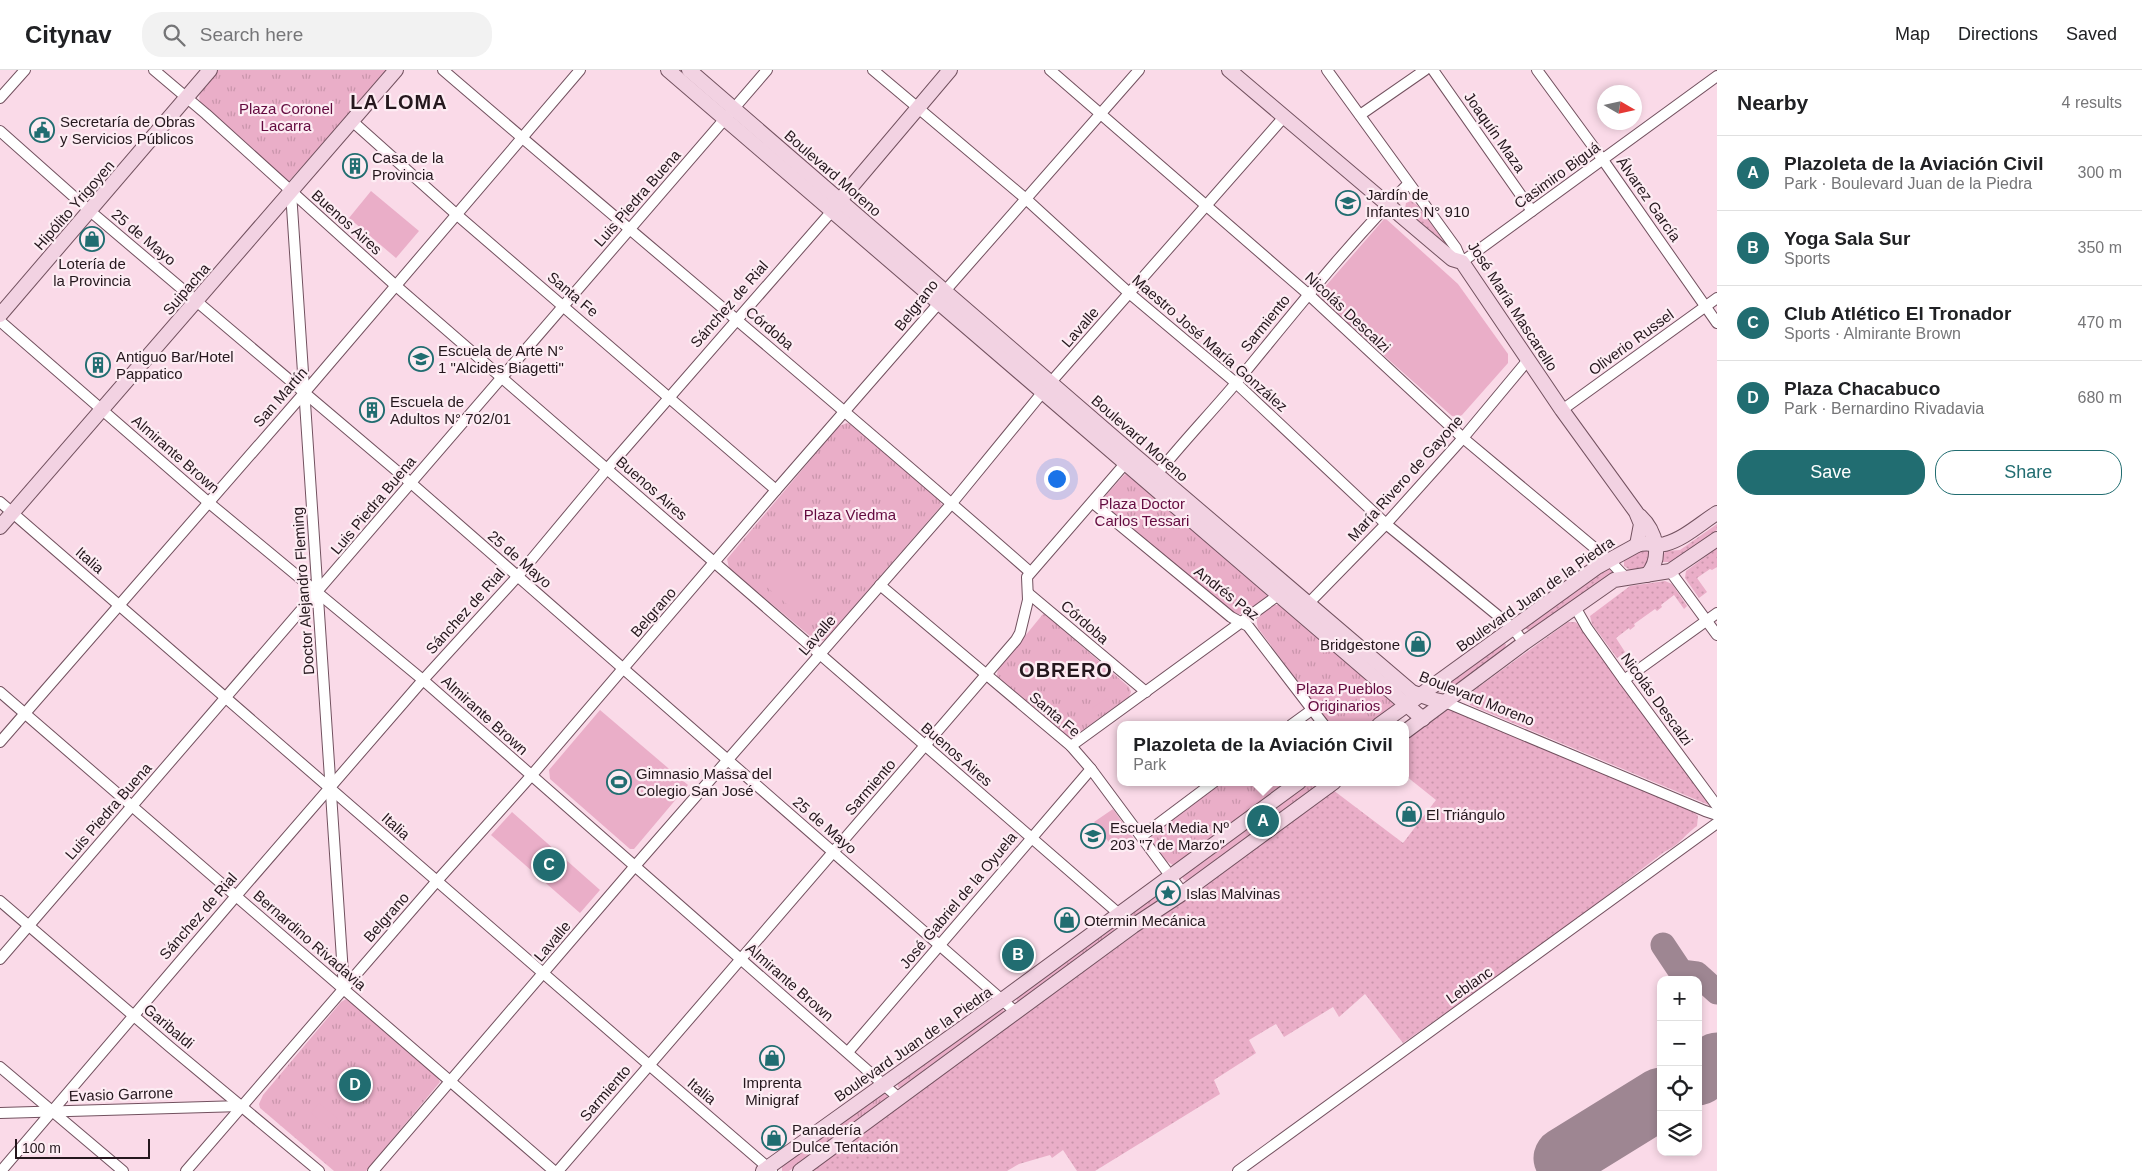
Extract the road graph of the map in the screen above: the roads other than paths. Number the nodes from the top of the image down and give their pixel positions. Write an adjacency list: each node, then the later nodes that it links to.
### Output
1 (25, 70): 20 (street)
2 (154, 70): 21 (street, Buenos Aires)
3 (210, 70): 21 (main road, Hipólito Yrigoyen)
4 (396, 70): 27 (main road, Suipacha)
5 (443, 70): 29 (street, Córdoba)
6 (580, 70): 29 (street, San Martín)
7 (668, 70): 23 (main road, Boulevard Moreno)
8 (689, 70): 23 (main road, Boulevard Moreno)
9 (767, 70): 23 (street, Luis Piedra Buena)
10 (873, 70): 22 (street, Maestro José María González)
11 (950, 70): 22 (main road, Sánchez de Rial)
12 (1050, 70): 24 (street, Nicolás Descalzi)
13 (1139, 70): 24 (street, Belgrano)
14 (1229, 70): 26 (main road)
15 (1327, 70): 25 (street, José María Mascarello)
16 (1425, 70): 25 (street)
17 (1433, 70): 38 (street, Joaquín Maza)
18 (1537, 70): 30 (street, Álvarez García)
19 (1717, 76): 30 (street, Casimiro Biguá)
20 (0, 98)
21 (186, 98): 32 (street, Buenos Aires); 37 (main road, Hipólito Yrigoyen)
22 (918, 108): 33 (street, Maestro José María González); 34 (main road, Sánchez de Rial)
23 (730, 114): 34 (main road, Boulevard Moreno); 40 (street, Luis Piedra Buena)
24 (1100, 114): 33 (street, Belgrano); 36 (street, Nicolás Descalzi)
25 (1360, 116): 31 (street, José María Mascarello)
26 (1284, 117): 35 (main road); 36 (street, Lavalle)
27 (352, 121): 32 (main road, Suipacha); 39 (street, Santa Fe)
28 (0, 131): 37 (street, 25 de Mayo)
29 (522, 138): 39 (street, San Martín); 40 (street, Córdoba)
30 (1603, 160): 38 (street, Casimiro Biguá); 49 (street, Álvarez García)
31 (1408, 184): 35 (street, Sarmiento); 41 (street, José María Mascarello)
32 (291, 192): 42 (street, Buenos Aires); 47 (main road, Suipacha); 58 (street, Doctor Alejandro Fleming)
33 (1026, 199): 43 (street, Maestro José María González); 45 (street, Belgrano)
34 (836, 205): 45 (main road, Boulevard Moreno); 51 (street, Sánchez de Rial)
35 (1387, 205): 41 (main road); 44 (street, Sarmiento)
36 (1207, 206): 43 (street, Lavalle); 44 (street, Nicolás Descalzi)
37 (90, 211): 47 (street, 25 de Mayo); 50 (main road, Hipólito Yrigoyen)
38 (1532, 211): 41 (street, Casimiro Biguá)
39 (456, 214): 42 (street, San Martín); 48 (street, Santa Fe)
40 (630, 231): 48 (street, Luis Piedra Buena); 51 (street, Córdoba)
41 (1462, 262): 54 (main road, José María Mascarello)
42 (396, 285): 55 (street, Buenos Aires); 58 (street, San Martín)
43 (1129, 293): 56 (street, Maestro José María González); 57 (street, Lavalle)
44 (1308, 294): 56 (street, Sarmiento); 63 (street, Nicolás Descalzi)
45 (942, 297): 57 (main road, Boulevard Moreno); 62 (street, Belgrano)
46 (1717, 298): 49 (street, Oliverio Russel)
47 (196, 302): 58 (street, 25 de Mayo); 60 (main road, Suipacha)
48 (563, 305): 55 (street, Luis Piedra Buena); 59 (street, Santa Fe)
49 (1706, 306): 53 (street, Álvarez García); 61 (street, Oliverio Russel)
50 (0, 315)
51 (737, 320): 59 (street, Sánchez de Rial); 62 (street, Córdoba)
52 (0, 321): 60 (street, Almirante Brown)
53 (1717, 323)
54 (1528, 360): 61 (main road, José María Mascarello); 63 (street, María Rivero de Gayone)
55 (503, 377): 65 (street, Buenos Aires); 67 (street, Luis Piedra Buena)
56 (1236, 383): 66 (street, Sarmiento); 76 (street, Maestro José María González)
57 (1047, 388): 64 (main road, Boulevard Moreno); 71 (street, Lavalle)
58 (305, 392): 67 (street, 25 de Mayo); 70 (street, San Martín); 90 (street, Doctor Alejandro Fleming)
59 (671, 397): 65 (street, Sánchez de Rial); 68 (street, Santa Fe)
60 (102, 410): 70 (street, Almirante Brown); 74 (main road, Suipacha)
61 (1562, 410): 73 (main road, José María Mascarello)
62 (846, 412): 68 (street, Belgrano); 71 (street, Córdoba)
63 (1463, 438): 76 (street, María Rivero de Gayone); 81 (street, Nicolás Descalzi)
64 (1129, 459): 66 (main road, Boulevard Moreno); 72 (street)
65 (607, 469): 82 (street, Buenos Aires); 86 (street, Sánchez de Rial)
66 (1153, 479): 89 (main road, Boulevard Moreno)
67 (411, 483): 86 (street, 25 de Mayo); 90 (street, Luis Piedra Buena)
68 (776, 490): 82 (street, Belgrano)
69 (0, 502): 74 (street, Italia)
70 (208, 502): 90 (street, Almirante Brown); 92 (street, San Martín)
71 (952, 503): 84 (street, Córdoba); 88 (street, Lavalle)
72 (1093, 503): 84 (street); 96 (street, Andrés Paz)
73 (1636, 512): 79 (main road); 80 (main road, José María Mascarello)
74 (13, 513): 77 (main road, Suipacha); 92 (street, Italia)
75 (1717, 513): 80 (main road, Boulevard Juan de la Piedra)
76 (1386, 524): 94 (street, María Rivero de Gayone); 98 (street, Maestro José María González)
77 (0, 528)
78 (1717, 539): 83 (main road)
79 (1637, 545): 80 (main road, Boulevard Juan de la Piedra); 81 (main road, Boulevard Juan de la Piedra)
80 (1656, 545): 85 (main road)
81 (1609, 560): 87 (street, Nicolás Descalzi); 98 (main road, Boulevard Juan de la Piedra)
82 (715, 563): 101 (street, Buenos Aires); 102 (street, Belgrano)
83 (1670, 571): 85 (main road); 97 (street)
84 (1030, 572): 91 (street, Sarmiento)
85 (1648, 575): 87 (main road)
86 (517, 577): 102 (street, 25 de Mayo); 104 (street, Sánchez de Rial)
87 (1625, 577): 93 (main road)
88 (880, 585): 101 (street, Lavalle); 103 (street, Santa Fe)
89 (1284, 590): 94 (main road, Boulevard Moreno); 96 (street)
90 (319, 592): 104 (street, Almirante Brown); 109 (street, Luis Piedra Buena); 128 (street, Doctor Alejandro Fleming)
91 (1028, 593): 103 (street, Sarmiento); 107 (street, Córdoba)
92 (119, 605): 109 (street, Italia); 113 (street, San Martín)
93 (1575, 607): 100 (main road); 105 (street, Nicolás Descalzi)
94 (1304, 609): 108 (main road, Boulevard Moreno); 111 (main road, Boulevard Moreno)
95 (1717, 613): 97 (street)
96 (1242, 621): 107 (street); 112 (street, Andrés Paz)
97 (1706, 621): 99 (street); 105 (street)
98 (1513, 628): 100 (street, Maestro José María González); 108 (main road, Boulevard Juan de la Piedra)
99 (1717, 635)
100 (1524, 643): 110 (main road)
101 (821, 654): 121 (street, Buenos Aires); 122 (street, Lavalle)
102 (623, 669): 122 (street, 25 de Mayo); 124 (street, Belgrano)
103 (986, 676): 120 (street, Santa Fe); 121 (street, Sarmiento)
104 (423, 680): 124 (street, Almirante Brown); 128 (street, Sánchez de Rial)
105 (1624, 680): 130 (street, Nicolás Descalzi)
106 (0, 692): 113 (street, Bernardino Rivadavia)
107 (1146, 692): 120 (street)
108 (1419, 695): 110 (main road, Boulevard Moreno); 111 (main road, Boulevard Juan de la Piedra)
109 (226, 698): 128 (street, Italia); 129 (street, Luis Piedra Buena)
110 (1445, 702): 114 (main road); 131 (street, Boulevard Moreno)
111 (1405, 706): 114 (main road, Boulevard Moreno); 117 (main road, Boulevard Juan de la Piedra)
112 (1313, 709): 115 (street); 116 (street, Andrés Paz)
113 (24, 714): 119 (street, San Martín); 129 (street, Bernardino Rivadavia)
114 (1423, 719): 118 (main road)
115 (1296, 721)
116 (1321, 721)
117 (1384, 721)
118 (1409, 729)
119 (0, 742)
120 (1071, 746): 123 (street, Santa Fe)
121 (925, 747): 134 (street, Buenos Aires); 135 (street, Sarmiento)
122 (728, 760): 135 (street, 25 de Mayo); 136 (street, Lavalle)
123 (1092, 769): 133 (street, Santa Fe); 134 (street, José Gabriel de la Oyuela)
124 (531, 776): 136 (street, Almirante Brown); 138 (street, Belgrano)
125 (1209, 786): 133 (street)
126 (1293, 786): 137 (main road, Boulevard Juan de la Piedra)
127 (1329, 786): 139 (main road)
128 (331, 788): 138 (street, Italia); 140 (street, Sánchez de Rial); 149 (street, Doctor Alejandro Fleming)
129 (132, 806): 140 (street, Bernardino Rivadavia); 143 (street, Luis Piedra Buena)
130 (1717, 806)
131 (1717, 815)
132 (1717, 823): 171 (street, Leblanc)
133 (1142, 836): 137 (street, Santa Fe)
134 (1031, 837): 142 (street, Buenos Aires); 145 (street, José Gabriel de la Oyuela)
135 (834, 852): 145 (street, 25 de Mayo); 147 (street, Sarmiento)
136 (636, 866): 147 (street, Almirante Brown); 148 (street, Lavalle)
137 (1170, 875): 139 (street, Santa Fe); 142 (main road, Boulevard Juan de la Piedra)
138 (436, 882): 148 (street, Italia); 149 (street, Belgrano)
139 (1183, 893): 144 (main road)
140 (236, 896): 149 (street, Bernardino Rivadavia); 152 (street, Sánchez de Rial)
141 (0, 901): 143 (street, Garibaldi)
142 (1120, 914): 144 (street, Buenos Aires); 150 (main road, Boulevard Juan de la Piedra)
143 (28, 926): 146 (street, Luis Piedra Buena); 152 (street, Garibaldi)
144 (1133, 926): 151 (main road)
145 (938, 946): 150 (street, 25 de Mayo); 153 (street, José Gabriel de la Oyuela)
146 (0, 959)
147 (742, 959): 153 (street, Almirante Brown); 154 (street, Sarmiento)
148 (543, 974): 154 (street, Italia); 156 (street, Lavalle)
149 (344, 989): 156 (street, Bernardino Rivadavia); 159 (street, Belgrano)
150 (1002, 1000): 151 (street, 25 de Mayo); 157 (main road, Boulevard Juan de la Piedra)
151 (1017, 1013): 158 (main road)
152 (133, 1015): 159 (street, Garibaldi); 160 (street, Sánchez de Rial)
153 (848, 1052): 157 (street, Almirante Brown)
154 (649, 1066): 162 (street, Italia); 169 (street, Sarmiento)
155 (0, 1067): 160 (street)
156 (450, 1081): 167 (street, Lavalle); 168 (street, Bernardino Rivadavia)
157 (884, 1083): 158 (street, Almirante Brown); 162 (main road, Boulevard Juan de la Piedra)
158 (900, 1098): 170 (main road)
159 (242, 1106): 160 (street, Evasio Garrone); 165 (street, Belgrano); 166 (street, Garibaldi)
160 (53, 1111): 161 (street, Evasio Garrone); 163 (street, Sánchez de Rial); 164 (street)
161 (0, 1113)
162 (768, 1170)
163 (1, 1171)
164 (123, 1171)
165 (186, 1171)
166 (320, 1171)
167 (373, 1171)
168 (554, 1171)
169 (558, 1171)
170 (800, 1171)
171 (1238, 1171)

